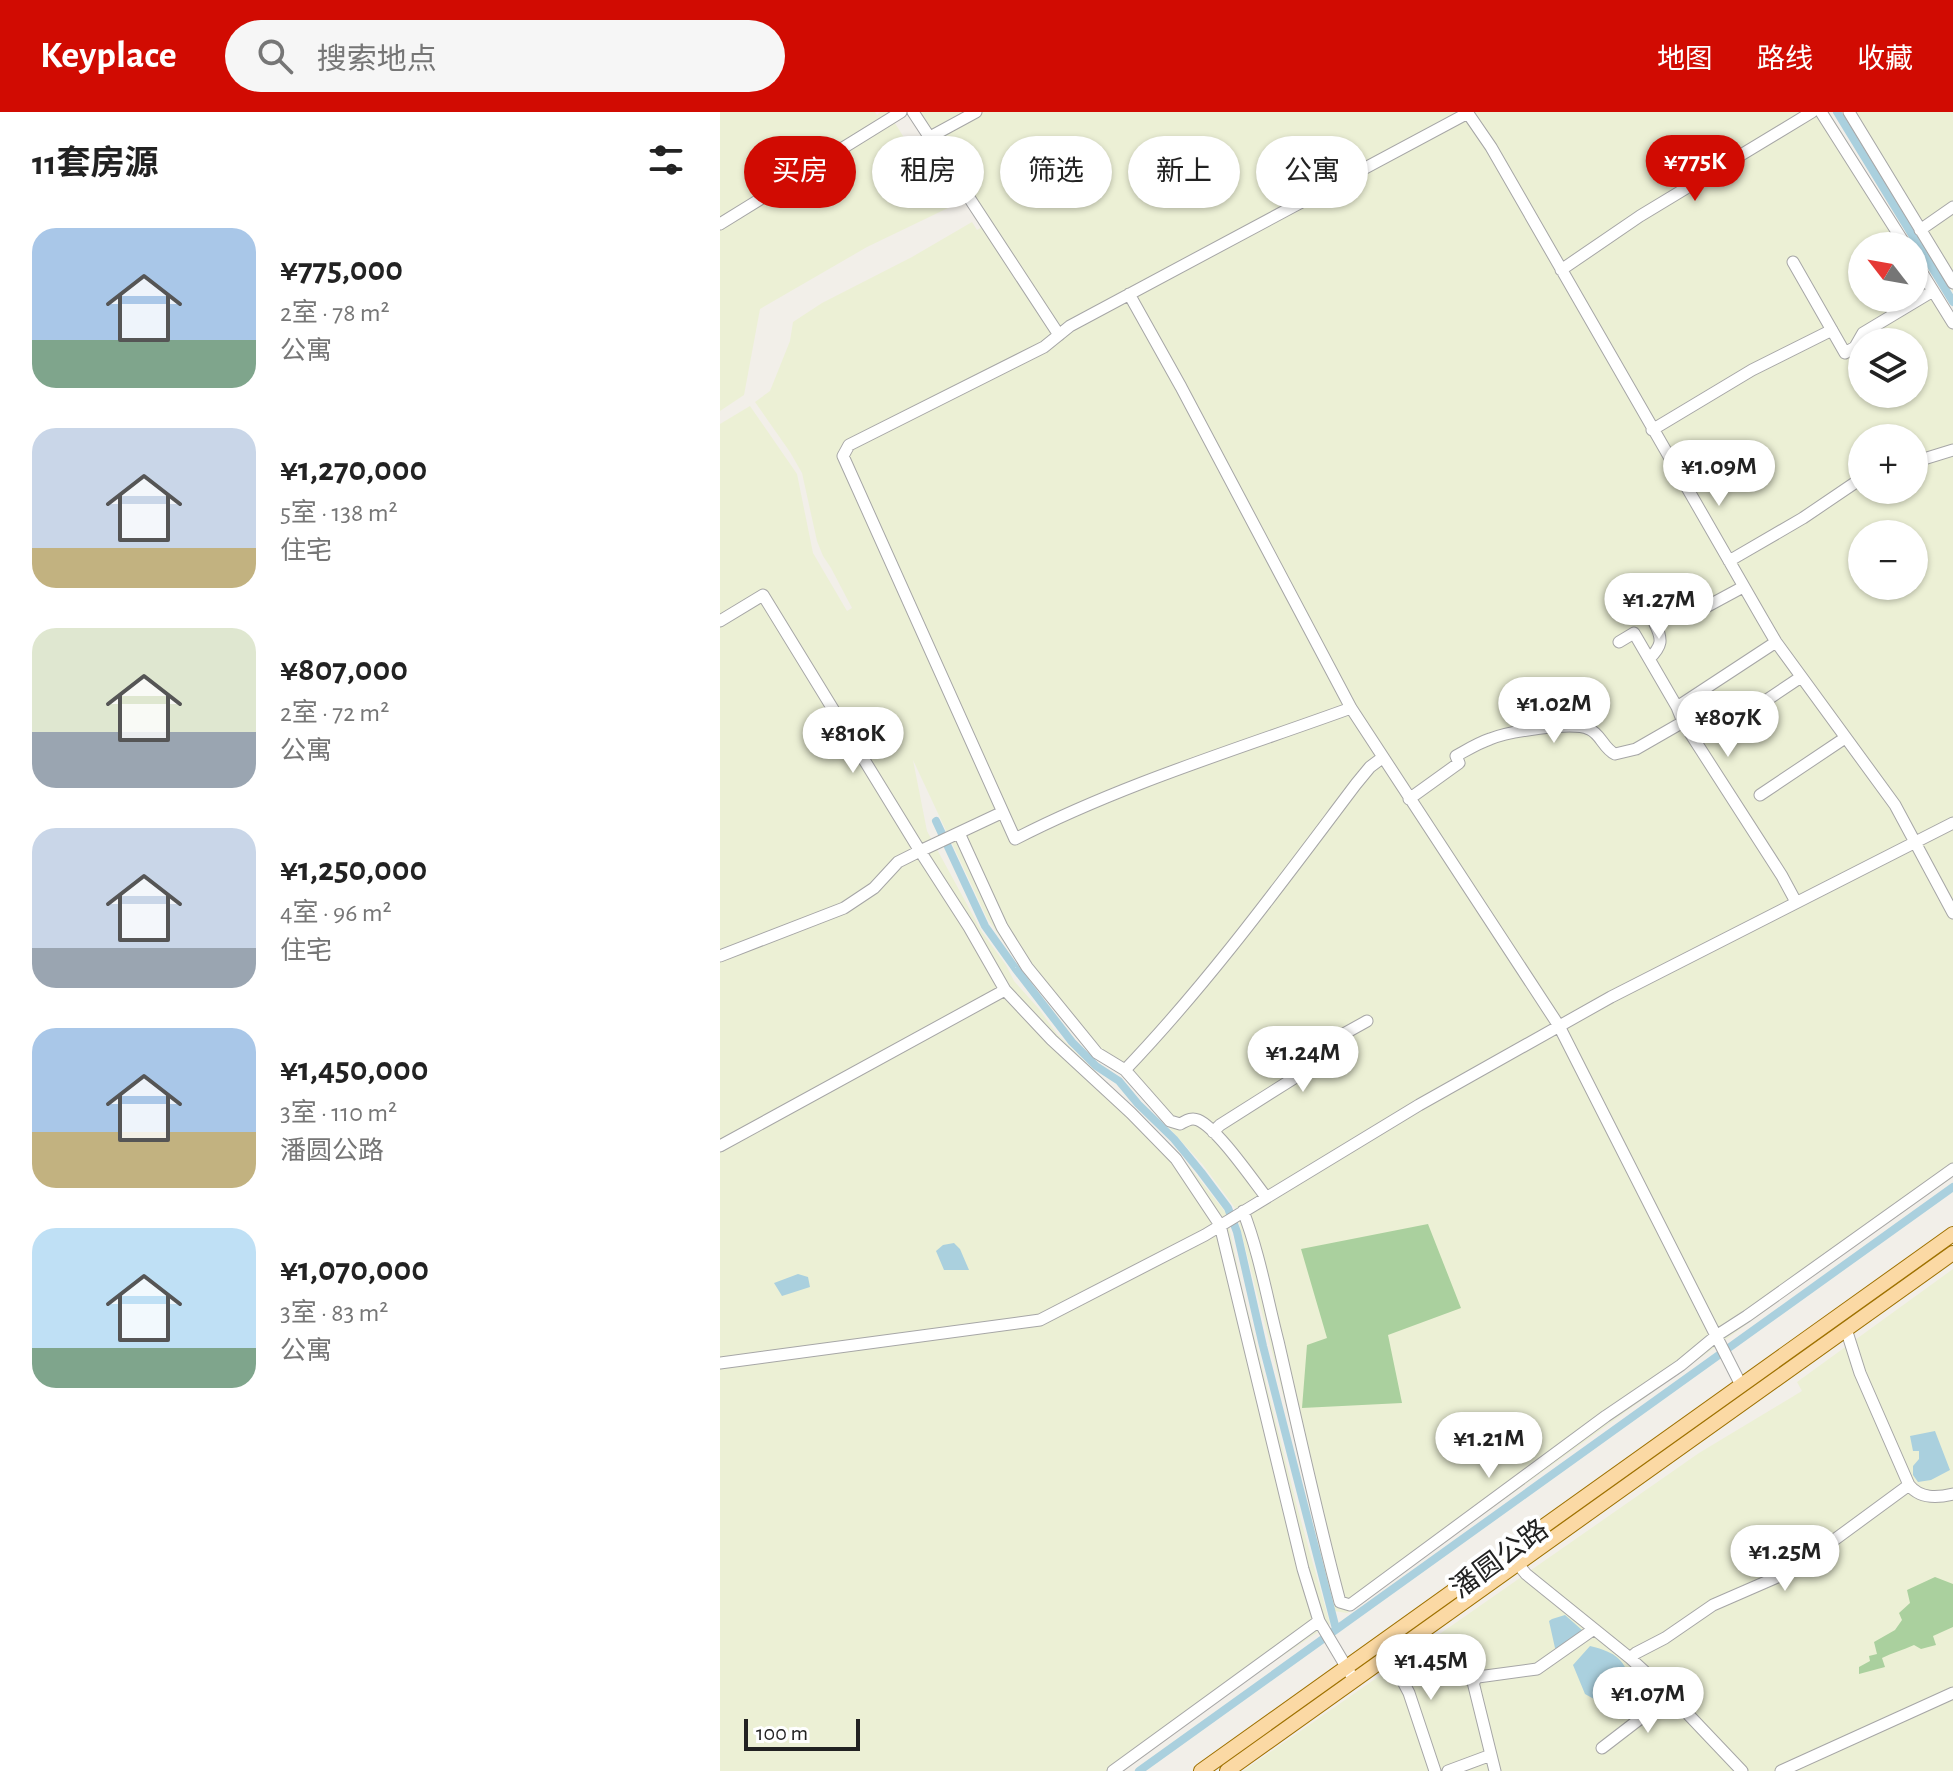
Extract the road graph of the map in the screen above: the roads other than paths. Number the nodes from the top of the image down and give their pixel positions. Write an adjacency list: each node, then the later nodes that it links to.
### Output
1 (901, 112): 12 (street)
2 (913, 112): 8 (street)
3 (976, 112): 9 (street)
4 (1468, 112): 16 (street); 20 (street)
5 (1812, 112): 16 (street)
6 (1821, 112): 14 (street)
7 (1849, 112): 13 (street)
8 (929, 136)
9 (932, 136)
10 (1953, 207): 13 (street)
11 (976, 208): 23 (street)
12 (720, 224)
13 (1920, 230): 18 (street)
14 (1897, 232)
15 (1793, 262): 22 (street)
16 (1561, 270): 24 (street)
17 (1928, 283): 19 (street)
18 (1953, 283)
19 (1933, 291): 21 (street); 22 (street)
20 (1129, 294): 23 (street); 36 (street)
21 (1953, 323)
22 (1832, 330): 24 (street)
23 (1059, 335): 43 (street)
24 (1652, 430): 28 (street)
25 (1953, 450): 26 (street)
26 (1928, 458)
27 (1848, 487): 28 (street)
28 (1729, 561): 29 (street)
29 (1743, 587): 32 (street); 33 (street)
30 (720, 621): 47 (street)
31 (1619, 642): 33 (street)
32 (1776, 642): 34 (street); 35 (street)
33 (1649, 659): 35 (street)
34 (1801, 677): 38 (street); 39 (street)
35 (1677, 707): 37 (street)
36 (1351, 708): 40 (street); 43 (street)
37 (1683, 722): 42 (street); 48 (street)
38 (1731, 724)
39 (1845, 738): 41 (street); 46 (street)
40 (1382, 758): 42 (street); 54 (street)
41 (1760, 795)
42 (1409, 799): 53 (street)
43 (1003, 812): 45 (street)
44 (1953, 823): 46 (street)
45 (959, 833): 47 (street); 54 (street)
46 (1914, 842): 48 (street); 49 (street)
47 (920, 851): 50 (street); 51 (street)
48 (1796, 902): 53 (street)
49 (1953, 913)
50 (720, 956)
51 (1005, 990): 56 (street); 60 (street)
52 (1367, 1021): 55 (street)
53 (1559, 1026): 58 (street); 64 (street)
54 (1125, 1070): 55 (street)
55 (1213, 1132): 58 (street)
56 (720, 1146)
57 (1953, 1169): 64 (street)
58 (1266, 1197): 59 (street)
59 (1242, 1211): 60 (street); 64 (street)
60 (1222, 1224): 65 (street); 70 (street)
61 (1953, 1234): 66 (main road, 潘圆公路)
62 (1953, 1253): 63 (main road, 潘圆公路)
63 (1846, 1329): 67 (street); 69 (main road, 潘圆公路)
64 (1717, 1338): 66 (street)
65 (720, 1363)
66 (1741, 1385): 74 (main road, 潘圆公路)
67 (1909, 1485): 68 (street); 73 (street)
68 (1953, 1494)
69 (1517, 1563): 71 (street); 72 (main road, 潘圆公路)
70 (1319, 1621): 74 (street); 80 (street)
71 (1594, 1629): 73 (street); 78 (street)
72 (1384, 1658): 74 (main road, 潘圆公路); 83 (street)
73 (1630, 1658): 75 (street)
74 (1350, 1674): 81 (main road, 潘圆公路); 82 (main road, 潘圆公路)
75 (1666, 1691): 77 (street); 86 (street)
76 (1953, 1693): 79 (street)
77 (1602, 1748)
78 (1491, 1755): 84 (street); 85 (street)
79 (1804, 1766): 87 (street)
80 (1113, 1771)
81 (1201, 1771)
82 (1227, 1771)
83 (1435, 1771)
84 (1448, 1771)
85 (1495, 1771)
86 (1742, 1771)
87 (1781, 1771)

